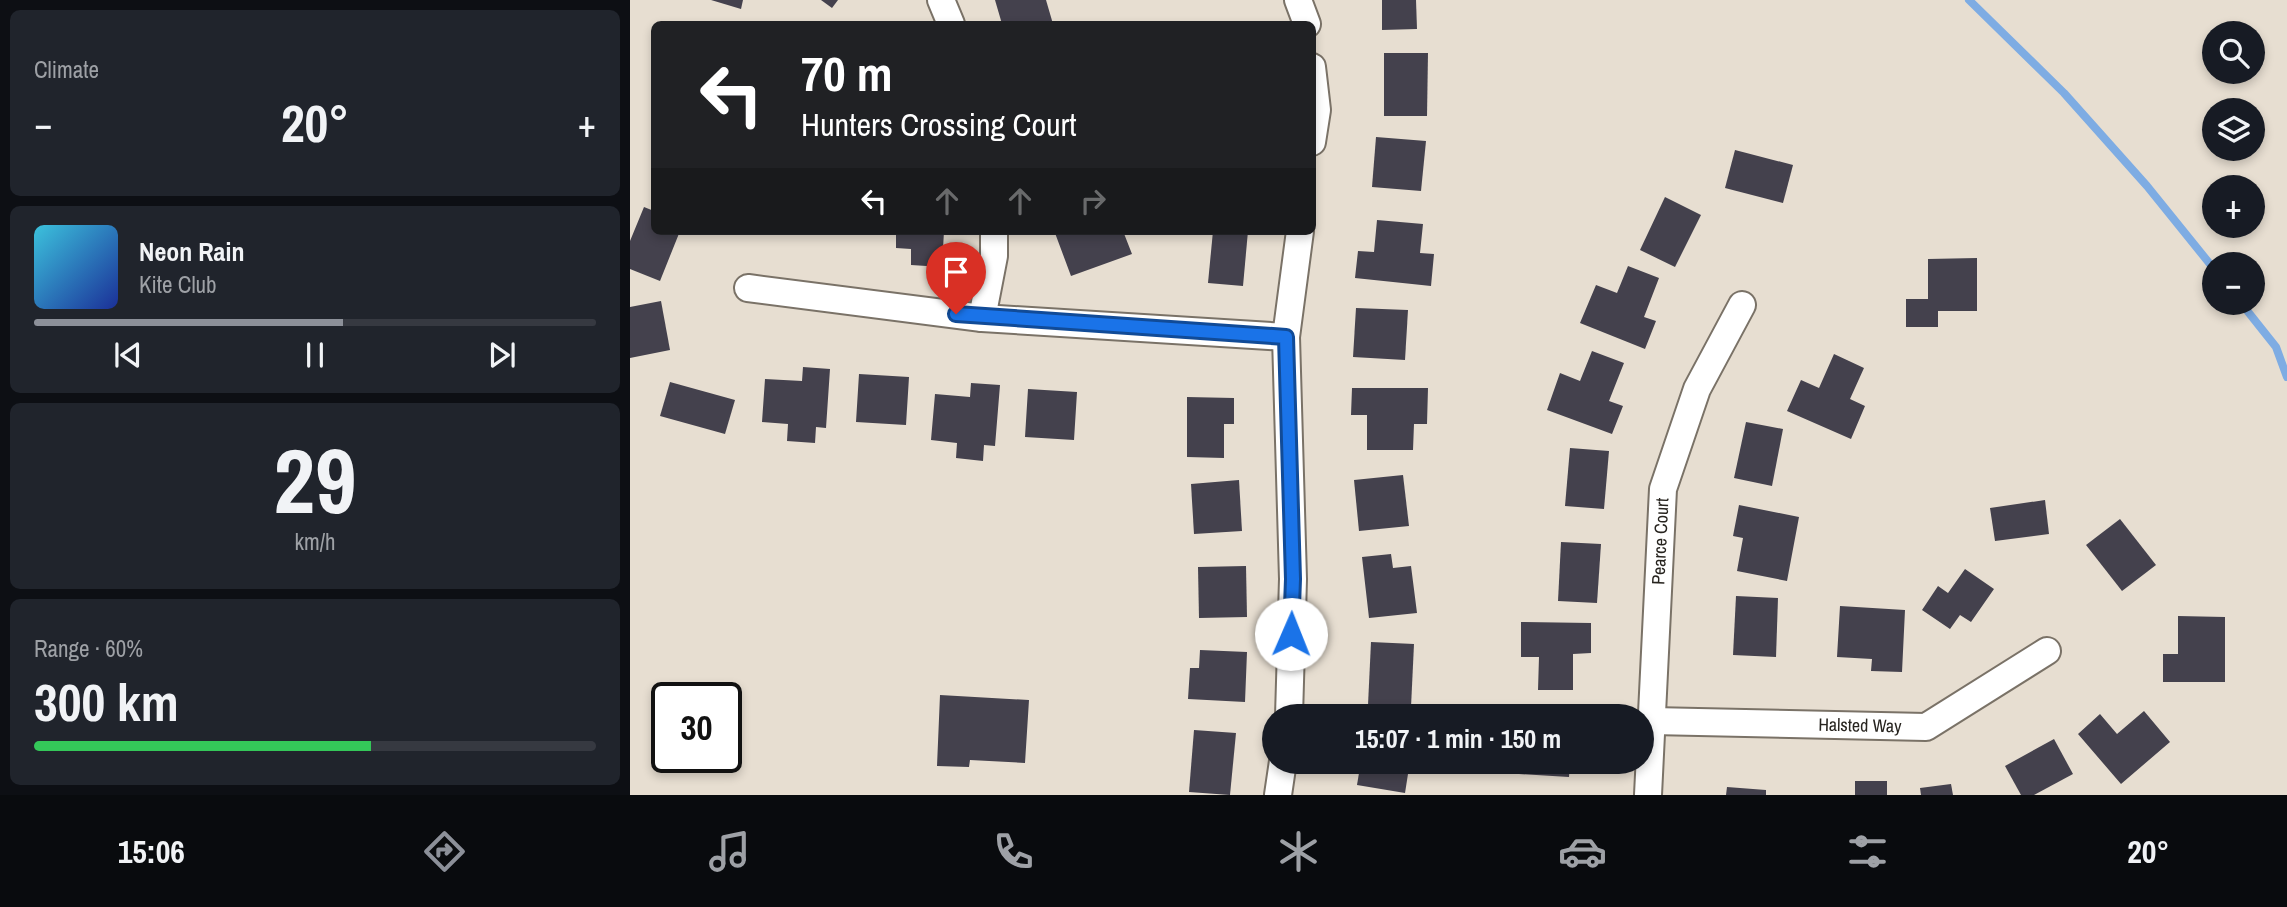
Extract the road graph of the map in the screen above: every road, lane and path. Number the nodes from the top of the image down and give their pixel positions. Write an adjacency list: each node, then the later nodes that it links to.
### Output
1 (942, 0): 3 (street)
2 (1298, 0): 4 (street)
3 (950, 21)
4 (1306, 21)
5 (994, 235): 9 (street)
6 (1299, 235): 10 (street)
7 (748, 288): 9 (street)
8 (1742, 305): 13 (street, Pearce Court)
9 (982, 318): 10 (street)
10 (1286, 337): 12 (street)
11 (2048, 651): 14 (street, Halsted Way)
12 (1289, 704)
13 (1652, 704)
14 (1654, 721)
15 (1281, 774): 17 (street)
16 (1649, 774): 18 (street, Pearce Court)
17 (1278, 795)
18 (1648, 795)

